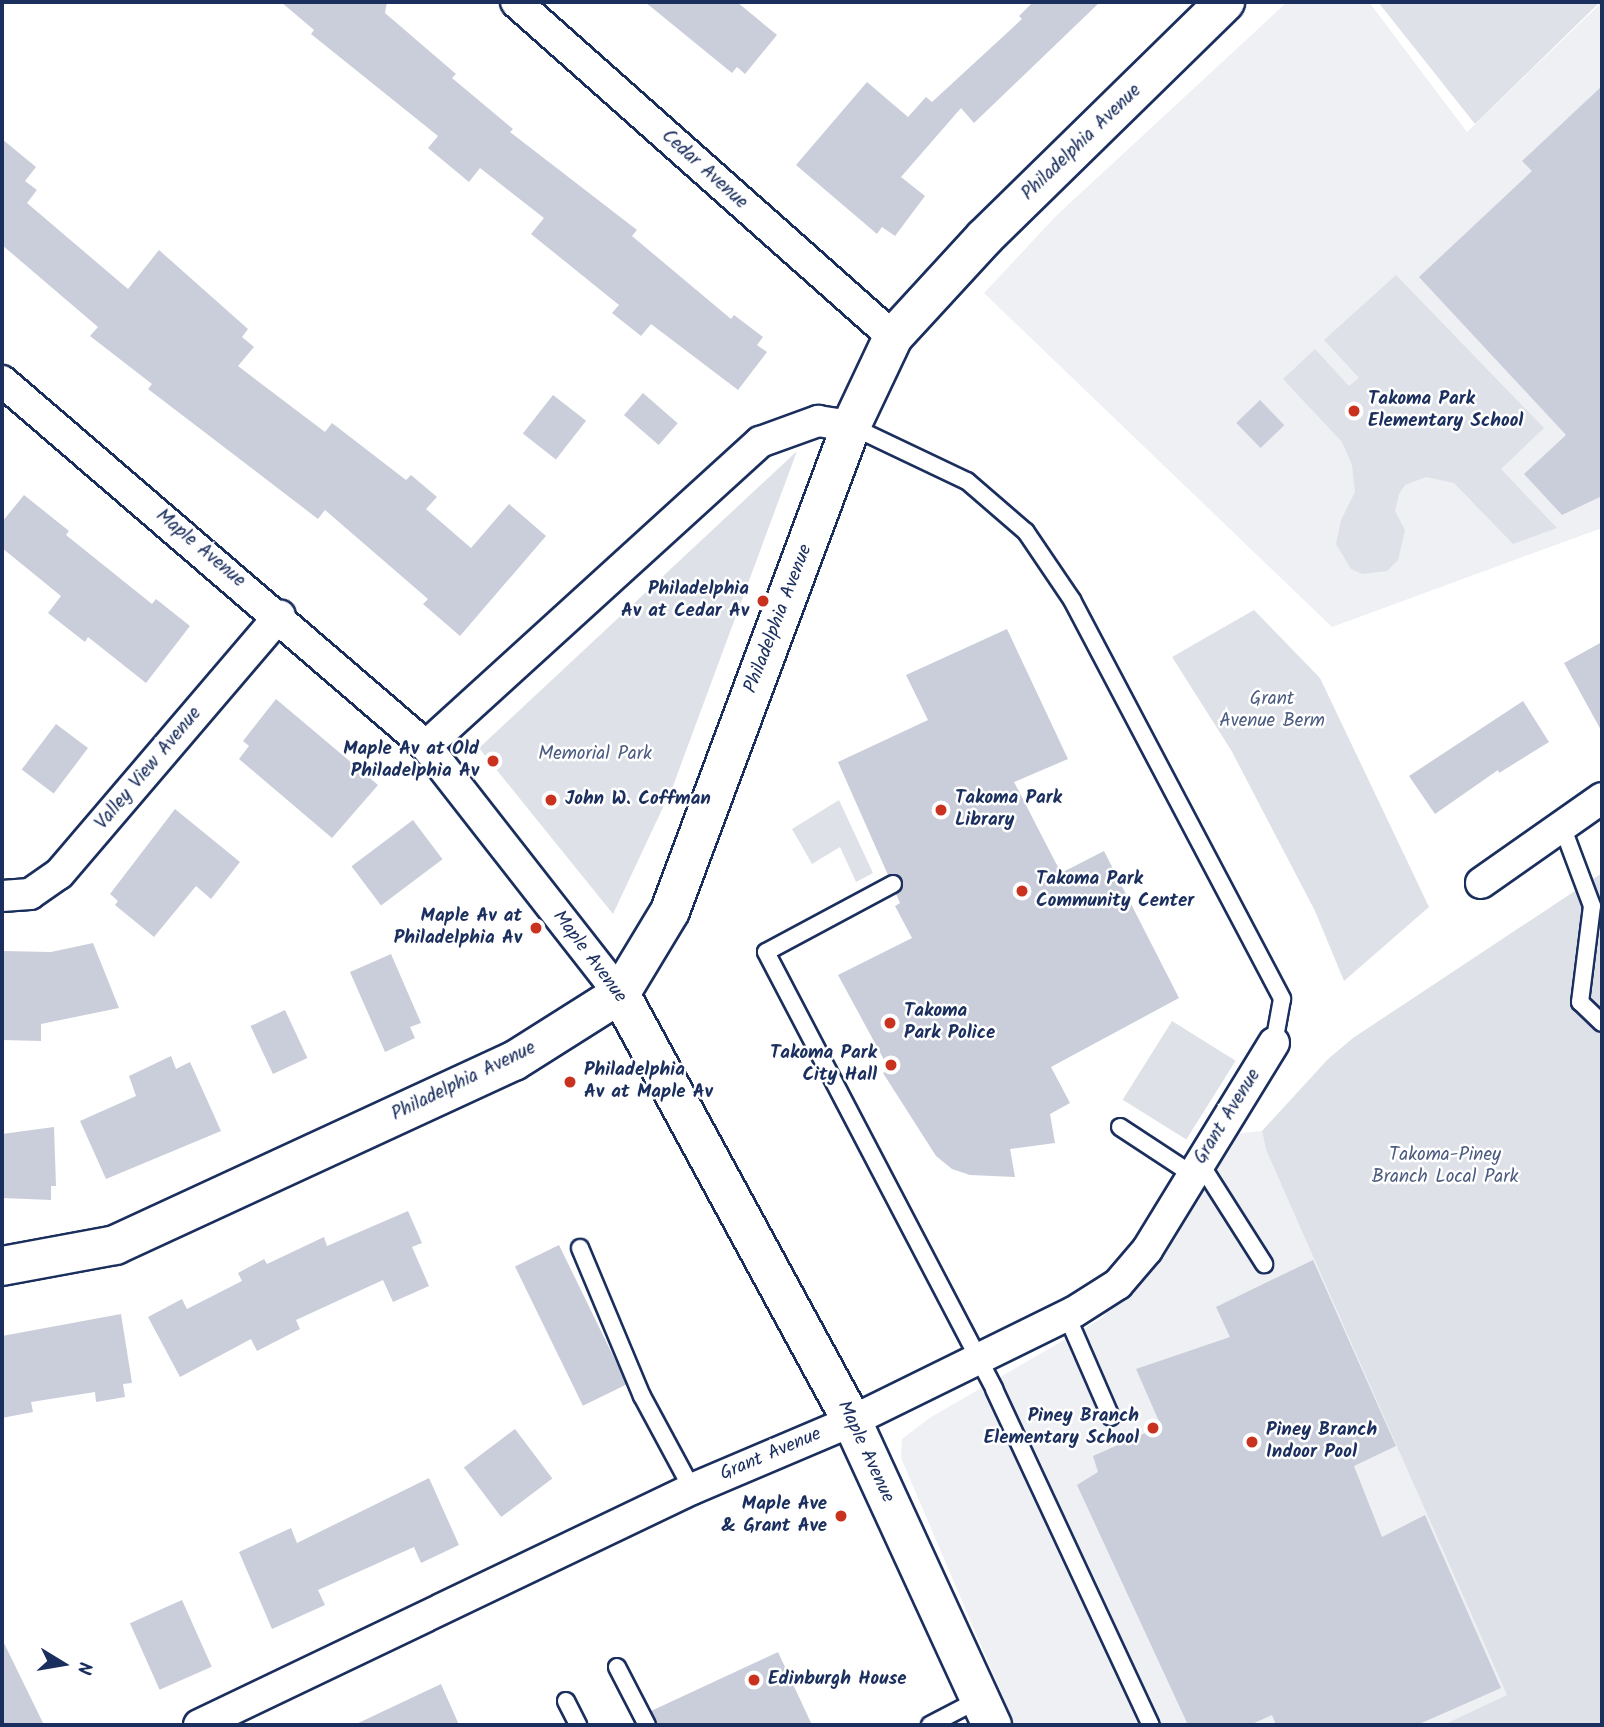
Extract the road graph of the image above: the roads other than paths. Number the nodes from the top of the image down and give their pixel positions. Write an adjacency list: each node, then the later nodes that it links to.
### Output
1 (516, 2): 3 (street, Cedar Avenue)
2 (1225, 2): 3 (main road, Philadelphia Avenue)
3 (893, 337): 5 (main road, Philadelphia Avenue)
4 (2, 381): 6 (street, Maple Avenue)
5 (850, 426): 7 (street); 13 (main road, Philadelphia Avenue); 15 (lane)
6 (280, 615): 7 (street, Maple Avenue); 12 (street, Valley View Avenue)
7 (426, 746): 13 (street, Maple Avenue)
8 (1602, 798): 9 (street)
9 (1562, 826): 10 (street); 14 (lane)
10 (1481, 883)
11 (893, 884): 22 (lane)
12 (2, 896)
13 (620, 994): 20 (main road, Philadelphia Avenue); 24 (main road, Maple Avenue)
14 (1602, 1023)
15 (1274, 1043): 17 (street, Grant Avenue)
16 (1119, 1127): 17 (lane)
17 (1196, 1169): 19 (lane); 21 (street, Grant Avenue)
18 (580, 1248): 25 (lane)
19 (1264, 1265)
20 (2, 1266)
21 (1067, 1316): 22 (street, Grant Avenue); 23 (lane)
22 (976, 1361): 24 (street, Grant Avenue); 33 (lane)
23 (1111, 1417)
24 (852, 1421): 25 (street, Grant Avenue); 28 (main road, Maple Avenue)
25 (692, 1489): 29 (street, Grant Avenue)
26 (617, 1667): 31 (lane)
27 (566, 1701): 30 (lane)
28 (986, 1712): 32 (lane)
29 (199, 1725)
30 (578, 1725)
31 (647, 1725)
32 (930, 1725)
33 (1151, 1725)

